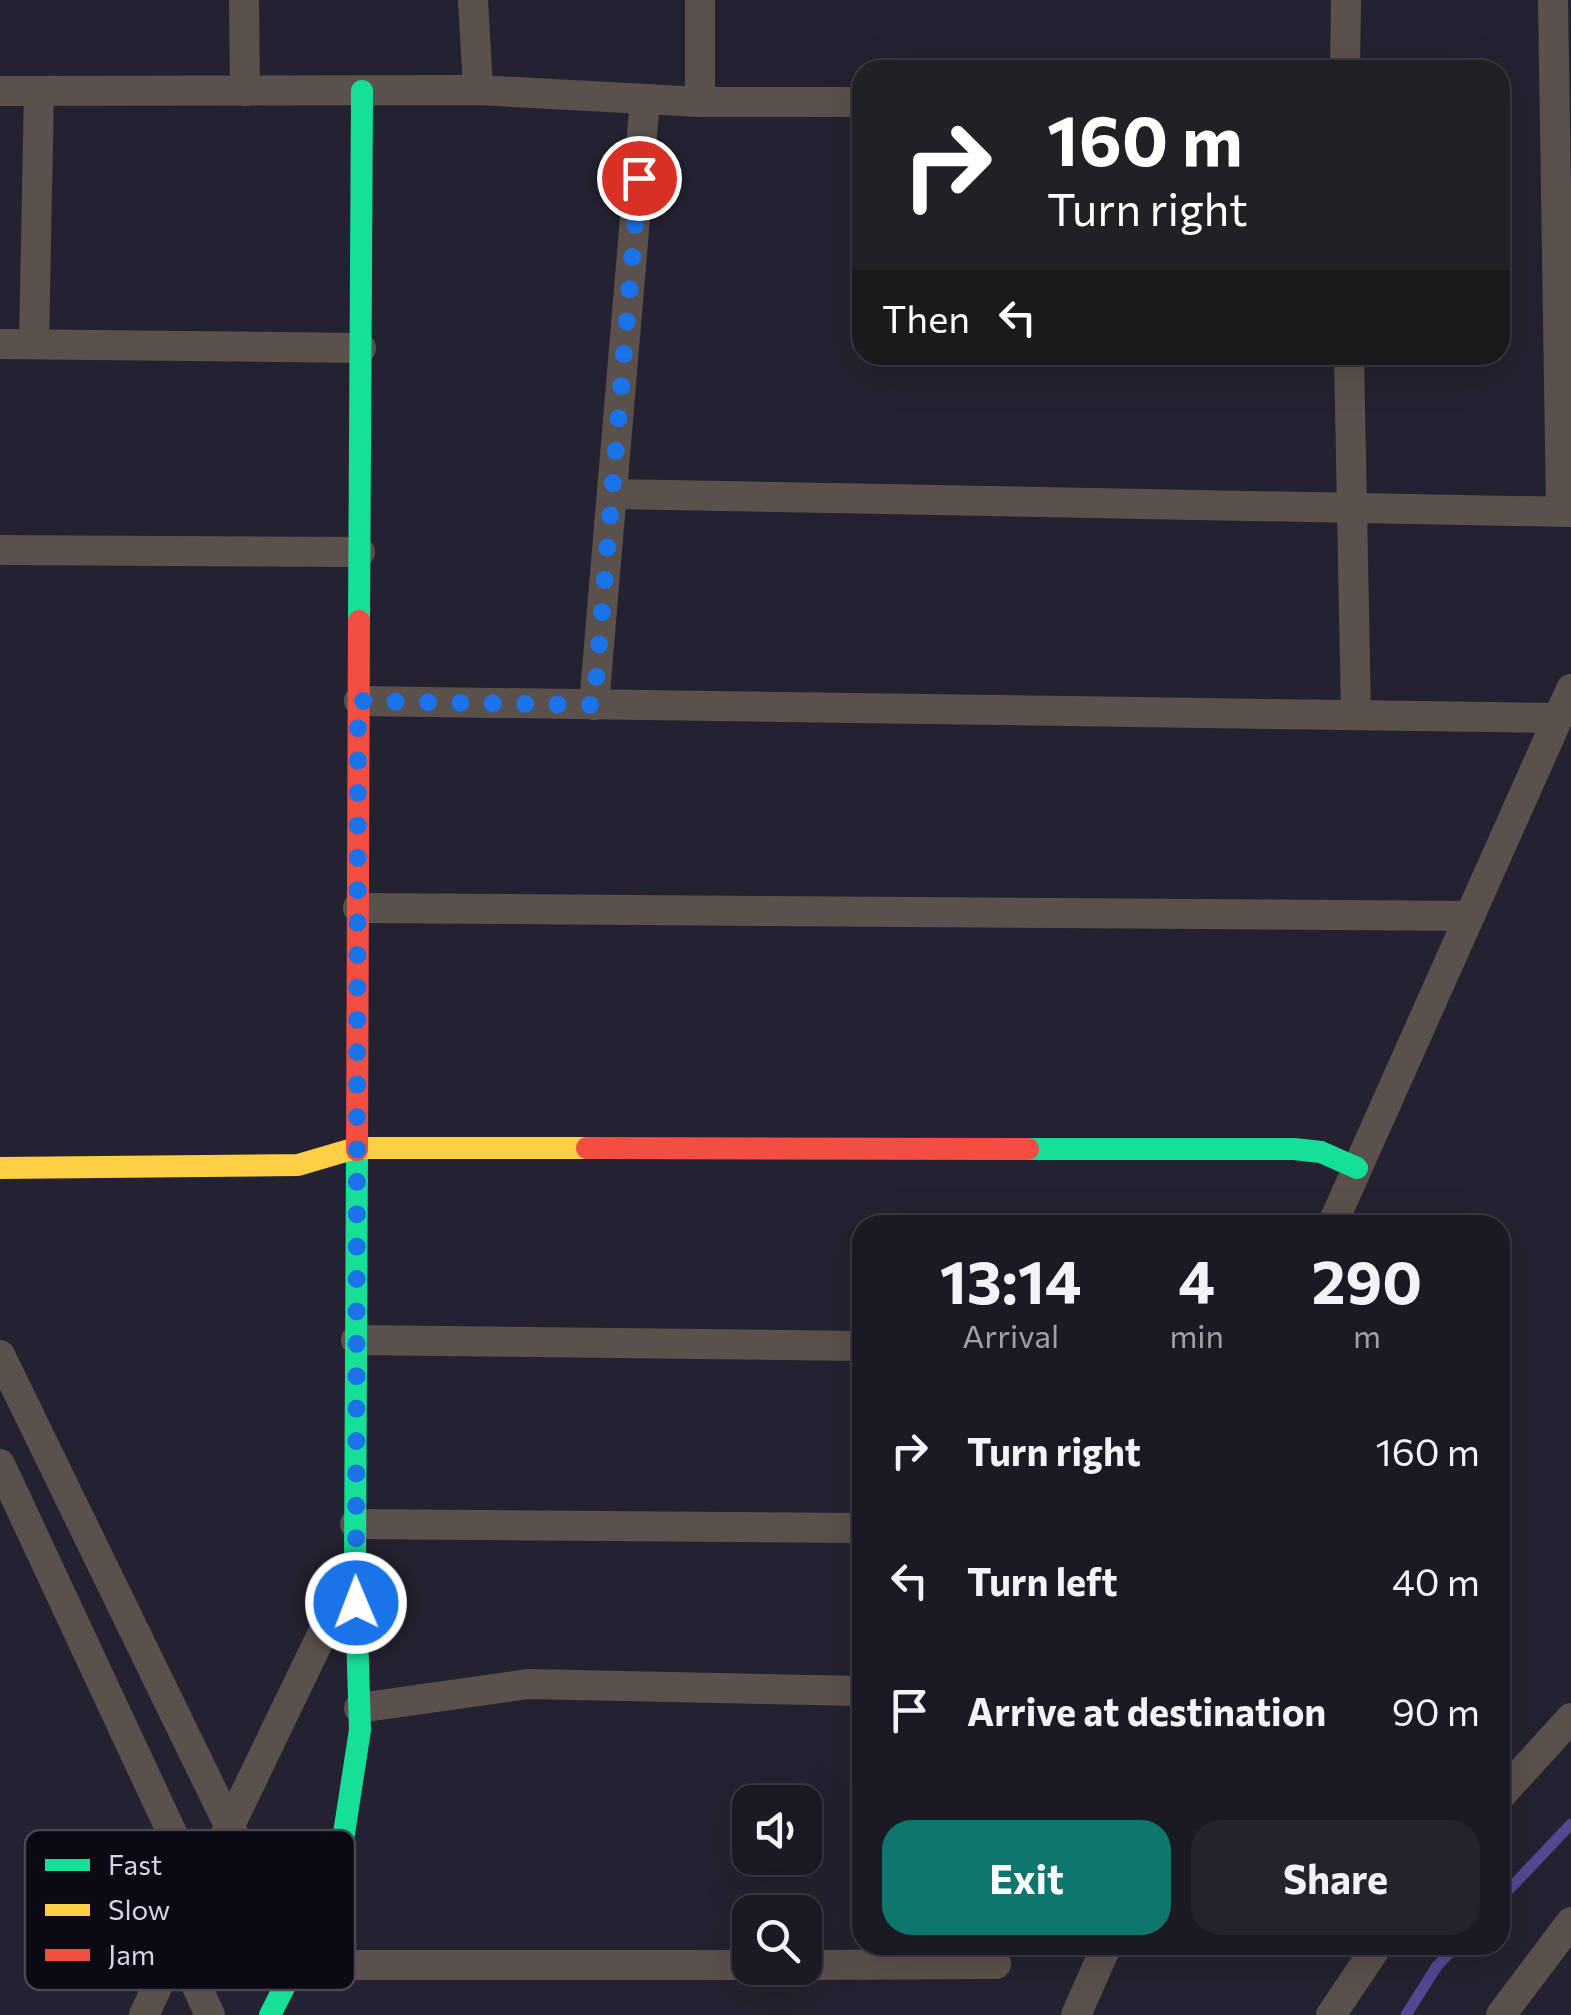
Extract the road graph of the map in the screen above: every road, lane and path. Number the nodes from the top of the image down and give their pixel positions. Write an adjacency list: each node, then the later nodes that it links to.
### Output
1 (244, 0): 9 (street)
2 (473, 0): 8 (street)
3 (700, 0): 13 (street)
4 (1346, 0): 6 (street)
5 (1553, 0): 21 (street)
6 (1346, 60)
7 (362, 90): 8 (street); 9 (street); 17 (street)
8 (478, 90): 12 (street)
9 (245, 91): 11 (street)
10 (0, 92): 11 (street)
11 (39, 92): 16 (street)
12 (646, 99): 13 (street); 19 (street)
13 (700, 102): 14 (street)
14 (852, 102)
15 (0, 344): 16 (street)
16 (34, 344): 17 (street)
17 (361, 348): 23 (street)
18 (1349, 365): 20 (street)
19 (612, 494): 20 (street); 26 (street)
20 (1352, 510): 21 (street); 27 (street)
21 (1566, 512)
22 (0, 550): 23 (street)
23 (360, 552): 25 (street)
24 (1571, 689): 28 (street)
25 (358, 701): 26 (street); 29 (street)
26 (594, 705): 27 (street)
27 (1356, 715): 28 (street)
28 (1557, 718): 30 (street)
29 (358, 908): 30 (street); 31 (street)
30 (1470, 916): 33 (street)
31 (356, 1148): 32 (street); 33 (street); 35 (street)
32 (0, 1168)
33 (1357, 1168): 34 (street)
34 (1336, 1215)
35 (356, 1340): 36 (street); 39 (street)
36 (852, 1346)
37 (0, 1356): 46 (street)
38 (0, 1464): 47 (street)
39 (355, 1524): 40 (street); 41 (street)
40 (852, 1528)
41 (354, 1568): 43 (street); 46 (street)
42 (852, 1692): 43 (street)
43 (359, 1708): 48 (street)
44 (1571, 1718): 45 (street)
45 (1510, 1785)
46 (228, 1829)
47 (171, 1830)
48 (346, 1830)
49 (1571, 1922): 62 (street)
50 (1103, 1955): 60 (street)
51 (1371, 1955): 61 (street)
52 (996, 1964): 53 (street)
53 (822, 1965)
54 (732, 1966): 57 (street)
55 (155, 1990): 58 (street)
56 (198, 1990): 59 (street)
57 (287, 1996)
58 (144, 2015)
59 (210, 2015)
60 (1076, 2015)
61 (1331, 2015)
62 (1501, 2015)

